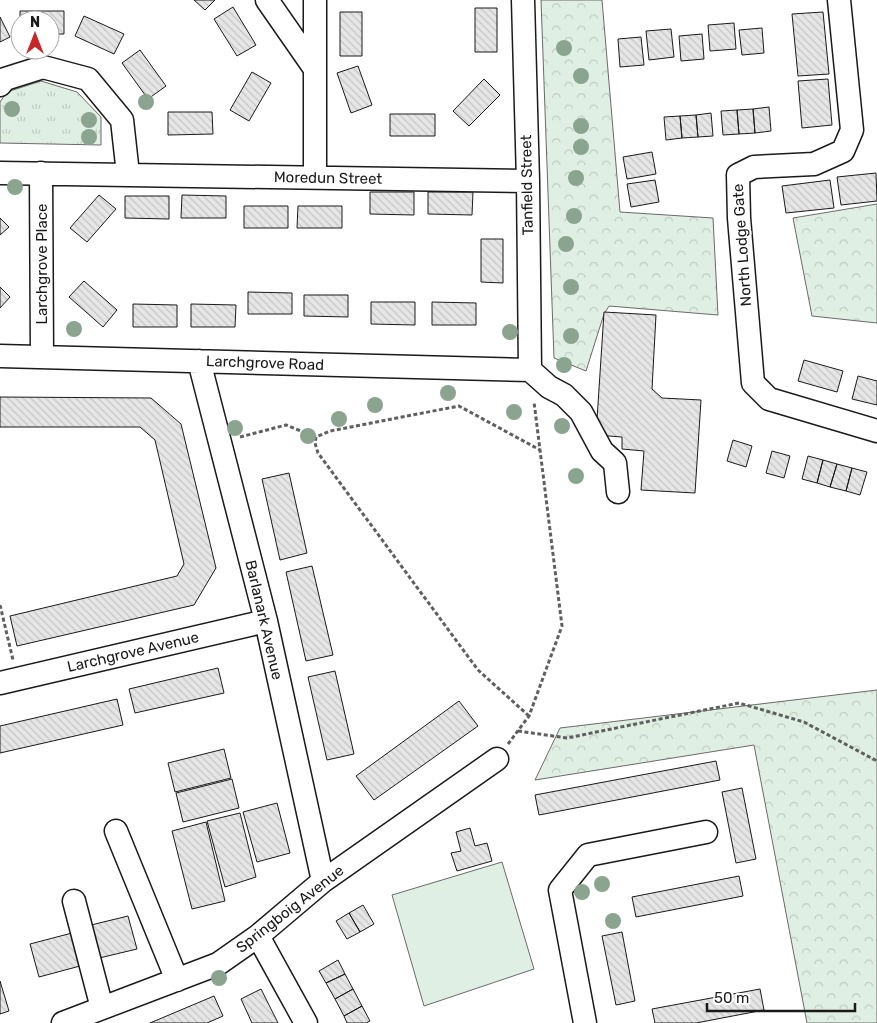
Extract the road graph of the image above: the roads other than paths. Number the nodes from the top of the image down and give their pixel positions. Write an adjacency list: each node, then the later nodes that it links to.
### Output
1 (267, 0): 5 (street)
2 (315, 0): 5 (street)
3 (523, 0): 11 (street, Tanfield Street)
4 (839, 0): 16 (street, North Lodge Gate)
5 (315, 69): 10 (street)
6 (0, 85): 9 (street)
7 (0, 173): 8 (street, Moredun Street)
8 (41, 173): 9 (street, Moredun Street); 13 (street, Larchgrove Place)
9 (128, 174): 10 (street, Moredun Street)
10 (315, 177): 11 (street, Moredun Street)
11 (528, 181): 15 (street, Tanfield Street)
12 (0, 356): 13 (street, Larchgrove Road)
13 (42, 356): 14 (street, Larchgrove Road)
14 (199, 361): 15 (street, Larchgrove Road); 18 (street, Barlanark Avenue)
15 (530, 370): 17 (street)
16 (877, 431)
17 (618, 492)
18 (266, 621): 19 (street, Larchgrove Avenue); 23 (street, Barlanark Avenue)
19 (9, 681)
20 (497, 759): 23 (street, Springboig Avenue)
21 (116, 831): 26 (street)
22 (706, 832): 30 (street)
23 (323, 881): 25 (street, Springboig Avenue)
24 (74, 901): 27 (street)
25 (258, 936): 26 (street, Springboig Avenue); 29 (street)
26 (177, 980): 27 (street, Springboig Avenue)
27 (102, 1008): 28 (street, Springboig Avenue)
28 (63, 1023)
29 (306, 1023)
30 (585, 1023)

